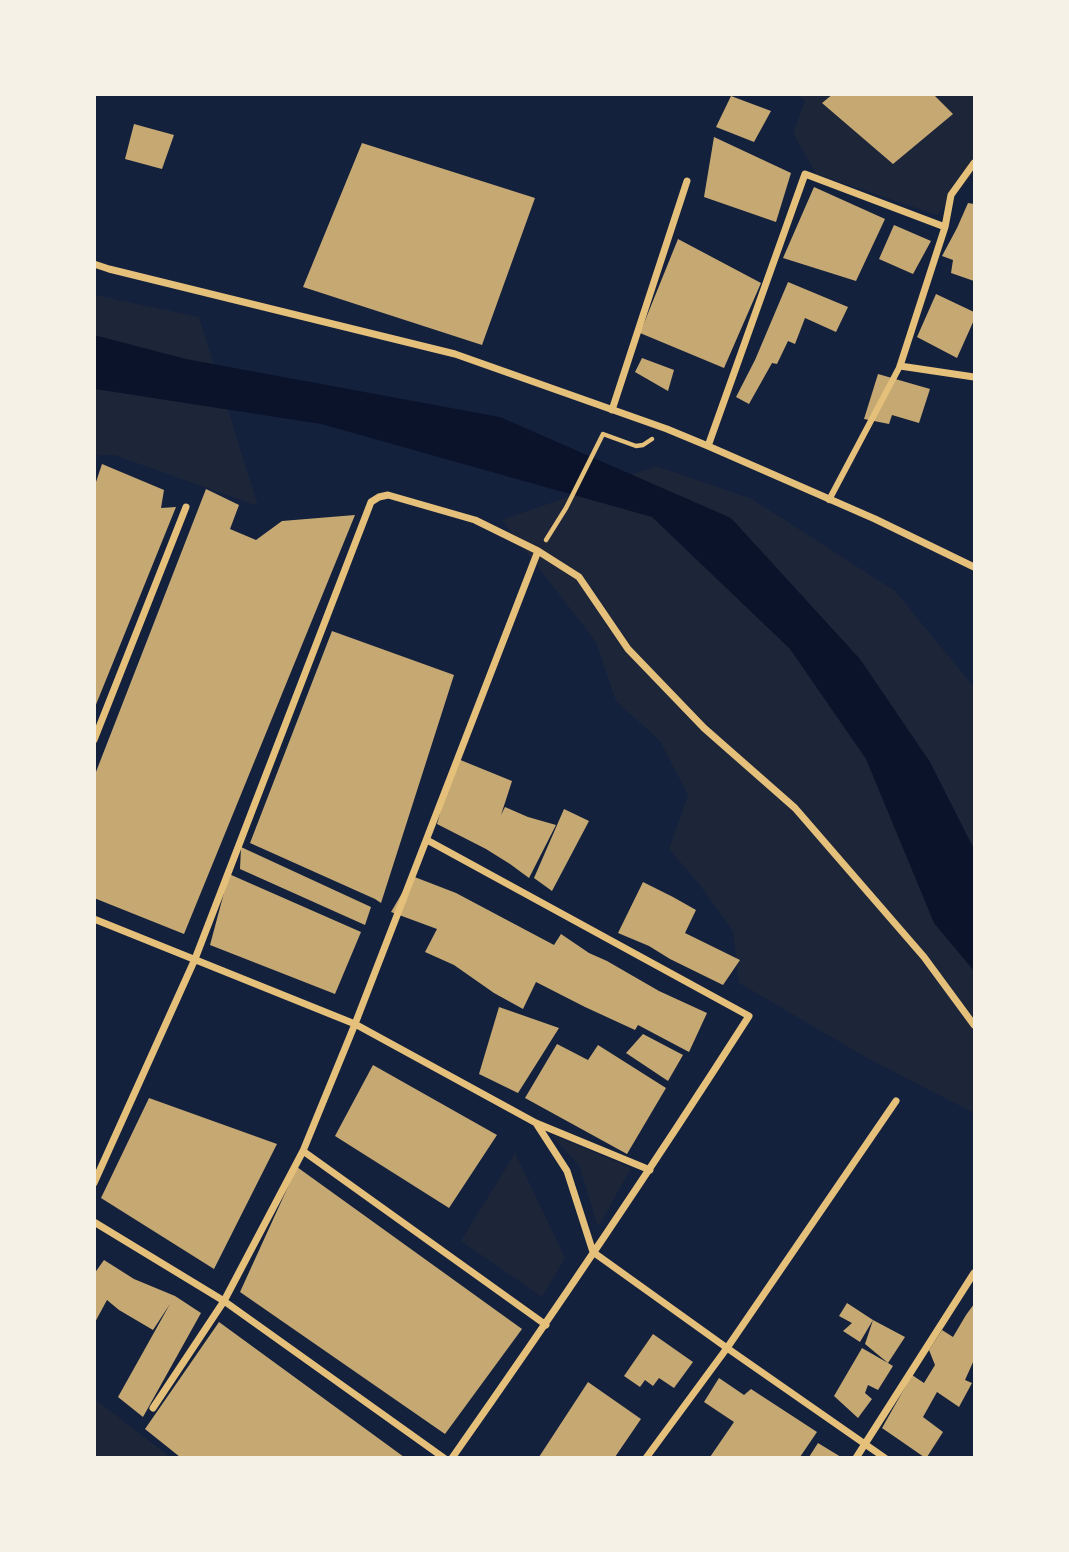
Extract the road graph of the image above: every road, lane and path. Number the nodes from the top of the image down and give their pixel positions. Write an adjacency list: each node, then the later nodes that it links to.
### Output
1 (975, 163): 3 (street)
2 (687, 181): 7 (street)
3 (945, 228): 5 (street); 9 (street)
4 (94, 264): 7 (street)
5 (900, 366): 6 (street); 10 (street)
6 (975, 377)
7 (612, 410): 8 (street)
8 (667, 429): 9 (street); 12 (path)
9 (708, 446): 10 (street)
10 (830, 500): 13 (street)
11 (186, 507): 14 (street)
12 (538, 551): 15 (street); 17 (street); 19 (street)
13 (975, 567)
14 (94, 740)
15 (426, 840): 18 (street); 23 (street)
16 (94, 919): 17 (street)
17 (195, 959): 18 (street); 24 (street)
18 (355, 1024): 21 (street); 22 (street)
19 (975, 1025)
20 (896, 1101): 30 (street)
21 (536, 1123): 23 (street); 26 (street)
22 (303, 1151): 28 (street); 29 (street)
23 (650, 1170): 26 (street)
24 (94, 1183)
25 (94, 1222): 28 (street)
26 (593, 1252): 29 (street); 30 (street)
27 (975, 1273): 32 (street)
28 (224, 1301): 31 (street); 33 (street)
29 (546, 1325): 34 (street)
30 (727, 1348): 32 (street); 35 (street)
31 (153, 1408)
32 (865, 1444): 36 (street); 37 (street)
33 (444, 1458)
34 (452, 1458)
35 (646, 1458)
36 (856, 1458)
37 (885, 1458)

